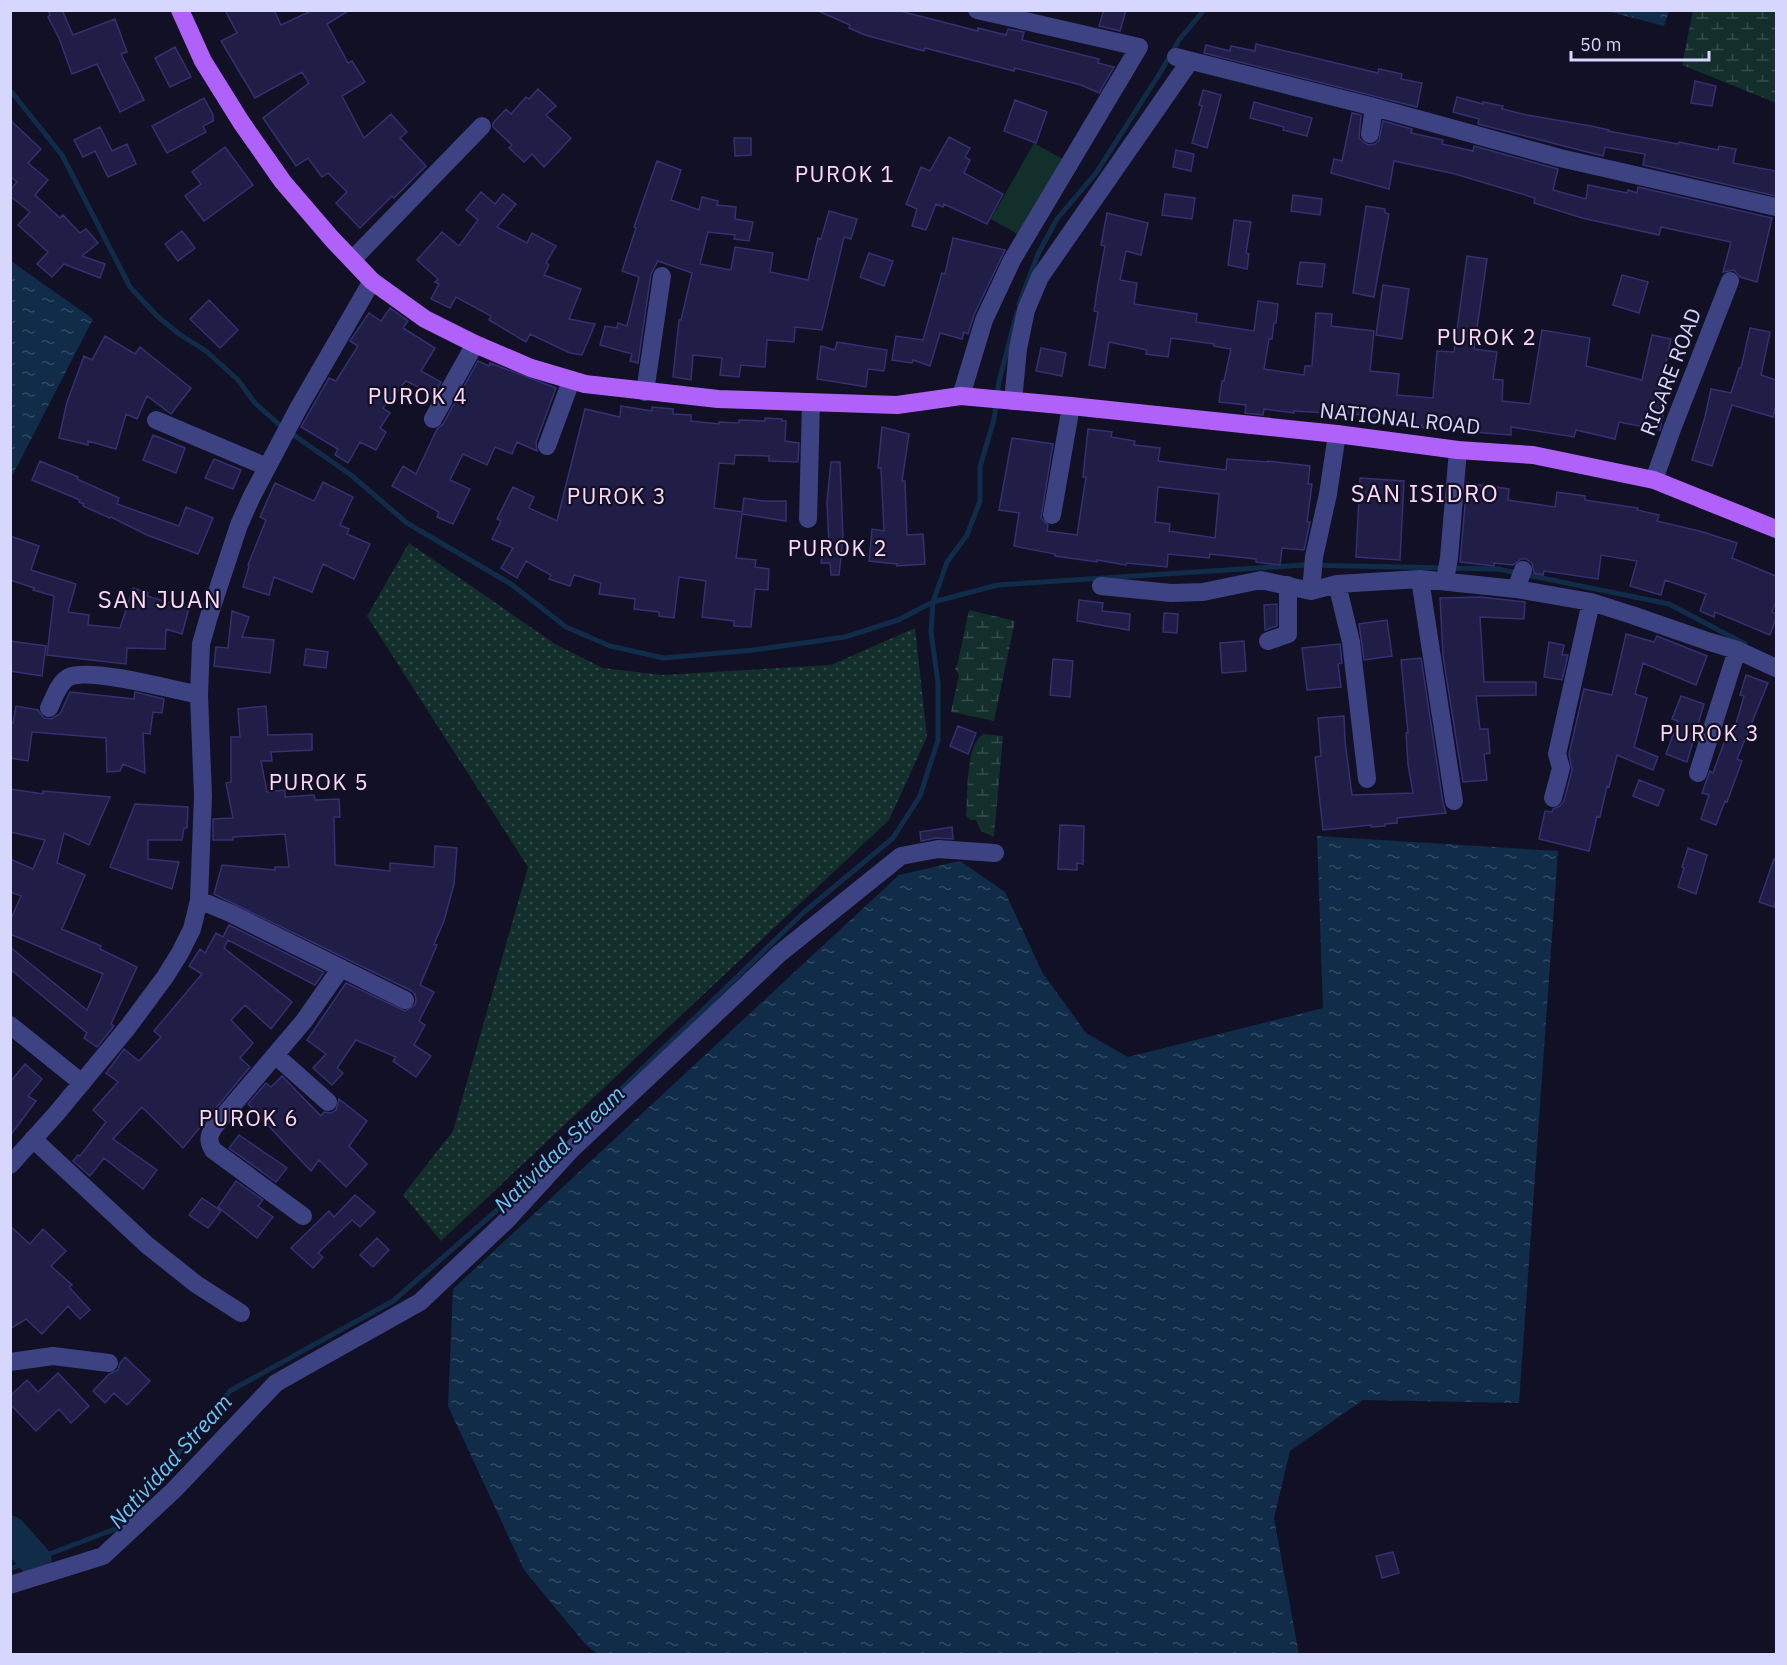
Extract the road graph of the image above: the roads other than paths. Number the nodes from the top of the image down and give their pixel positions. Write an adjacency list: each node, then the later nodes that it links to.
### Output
1 (180, 10): 7 (main road, NATIONAL ROAD)
2 (977, 10): 14 (street)
3 (1374, 107): 5 (street); 6 (street); 15 (street)
4 (482, 126): 7 (street)
5 (1370, 134)
6 (1776, 207)
7 (352, 260): 9 (main road, NATIONAL ROAD)
8 (663, 276): 13 (street)
9 (372, 280): 11 (main road, NATIONAL ROAD); 23 (street)
10 (1730, 281): 24 (street, RICARE ROAD)
11 (475, 344): 12 (main road, NATIONAL ROAD); 18 (street)
12 (571, 381): 13 (main road, NATIONAL ROAD); 21 (street)
13 (645, 392): 16 (main road, NATIONAL ROAD)
14 (961, 396): 15 (main road, NATIONAL ROAD); 16 (main road, NATIONAL ROAD)
15 (1004, 400): 17 (main road, NATIONAL ROAD)
16 (811, 402): 26 (street)
17 (1071, 406): 20 (main road, NATIONAL ROAD); 25 (street)
18 (433, 419)
19 (156, 420): 23 (street)
20 (1337, 434): 22 (main road, NATIONAL ROAD); 29 (street)
21 (547, 446)
22 (1458, 450): 24 (main road, NATIONAL ROAD); 28 (street)
23 (267, 467): 38 (street)
24 (1654, 480): 27 (main road, NATIONAL ROAD)
25 (1052, 515)
26 (808, 519)
27 (1776, 529)
28 (1446, 570): 30 (street); 34 (street)
29 (1312, 574): 31 (street); 32 (street)
30 (1420, 579): 31 (street); 43 (street)
31 (1337, 584): 41 (street)
32 (1288, 585): 33 (street); 35 (street)
33 (1101, 586)
34 (1591, 602): 36 (street); 42 (street)
35 (1268, 641)
36 (1737, 650): 37 (street); 40 (street)
37 (1776, 668)
38 (199, 695): 39 (street); 45 (street)
39 (49, 708)
40 (1698, 773)
41 (1367, 779)
42 (1553, 798)
43 (1454, 801)
44 (995, 853): 58 (street)
45 (199, 900): 46 (street); 50 (street)
46 (341, 968): 47 (street); 49 (street)
47 (405, 1000)
48 (10, 1025): 50 (street)
49 (275, 1055): 51 (street); 54 (street)
50 (82, 1083): 52 (street)
51 (328, 1102)
52 (33, 1139): 53 (street); 55 (street)
53 (10, 1165)
54 (303, 1216)
55 (241, 1313)
56 (10, 1362): 57 (street)
57 (109, 1363)
58 (10, 1586)

